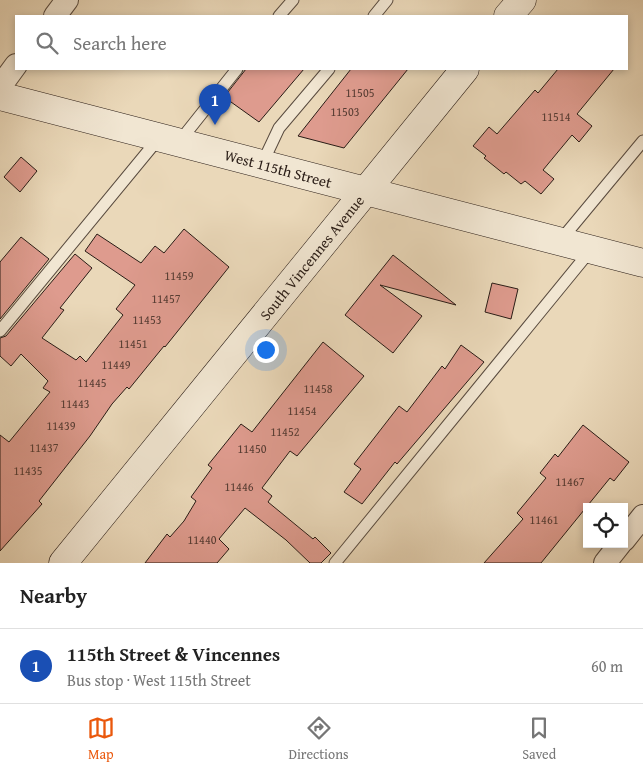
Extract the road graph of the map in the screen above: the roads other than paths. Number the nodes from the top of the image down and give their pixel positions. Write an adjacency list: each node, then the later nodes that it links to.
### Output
1 (67, 0): 5 (street)
2 (293, 0): 6 (lane)
3 (387, 0): 7 (lane)
4 (522, 0): 8 (main road)
5 (56, 15)
6 (281, 15)
7 (375, 15)
8 (509, 15)
9 (15, 66): 13 (street)
10 (236, 70): 15 (lane)
11 (328, 70): 17 (lane)
12 (464, 70): 18 (main road, South Vincennes Avenue)
13 (0, 87)
14 (0, 96): 15 (main road, West 115th Street)
15 (168, 140): 17 (main road, West 115th Street); 22 (lane)
16 (643, 141): 19 (lane)
17 (262, 164): 18 (main road, West 115th Street)
18 (366, 191): 19 (main road, West 115th Street); 26 (main road, South Vincennes Avenue)
19 (560, 241): 20 (main road, West 115th Street)
20 (591, 249): 21 (main road, West 115th Street); 27 (lane)
21 (643, 263)
22 (0, 331)
23 (643, 516): 24 (street)
24 (628, 535)
25 (617, 548): 28 (street)
26 (63, 563)
27 (335, 563)
28 (605, 563)

